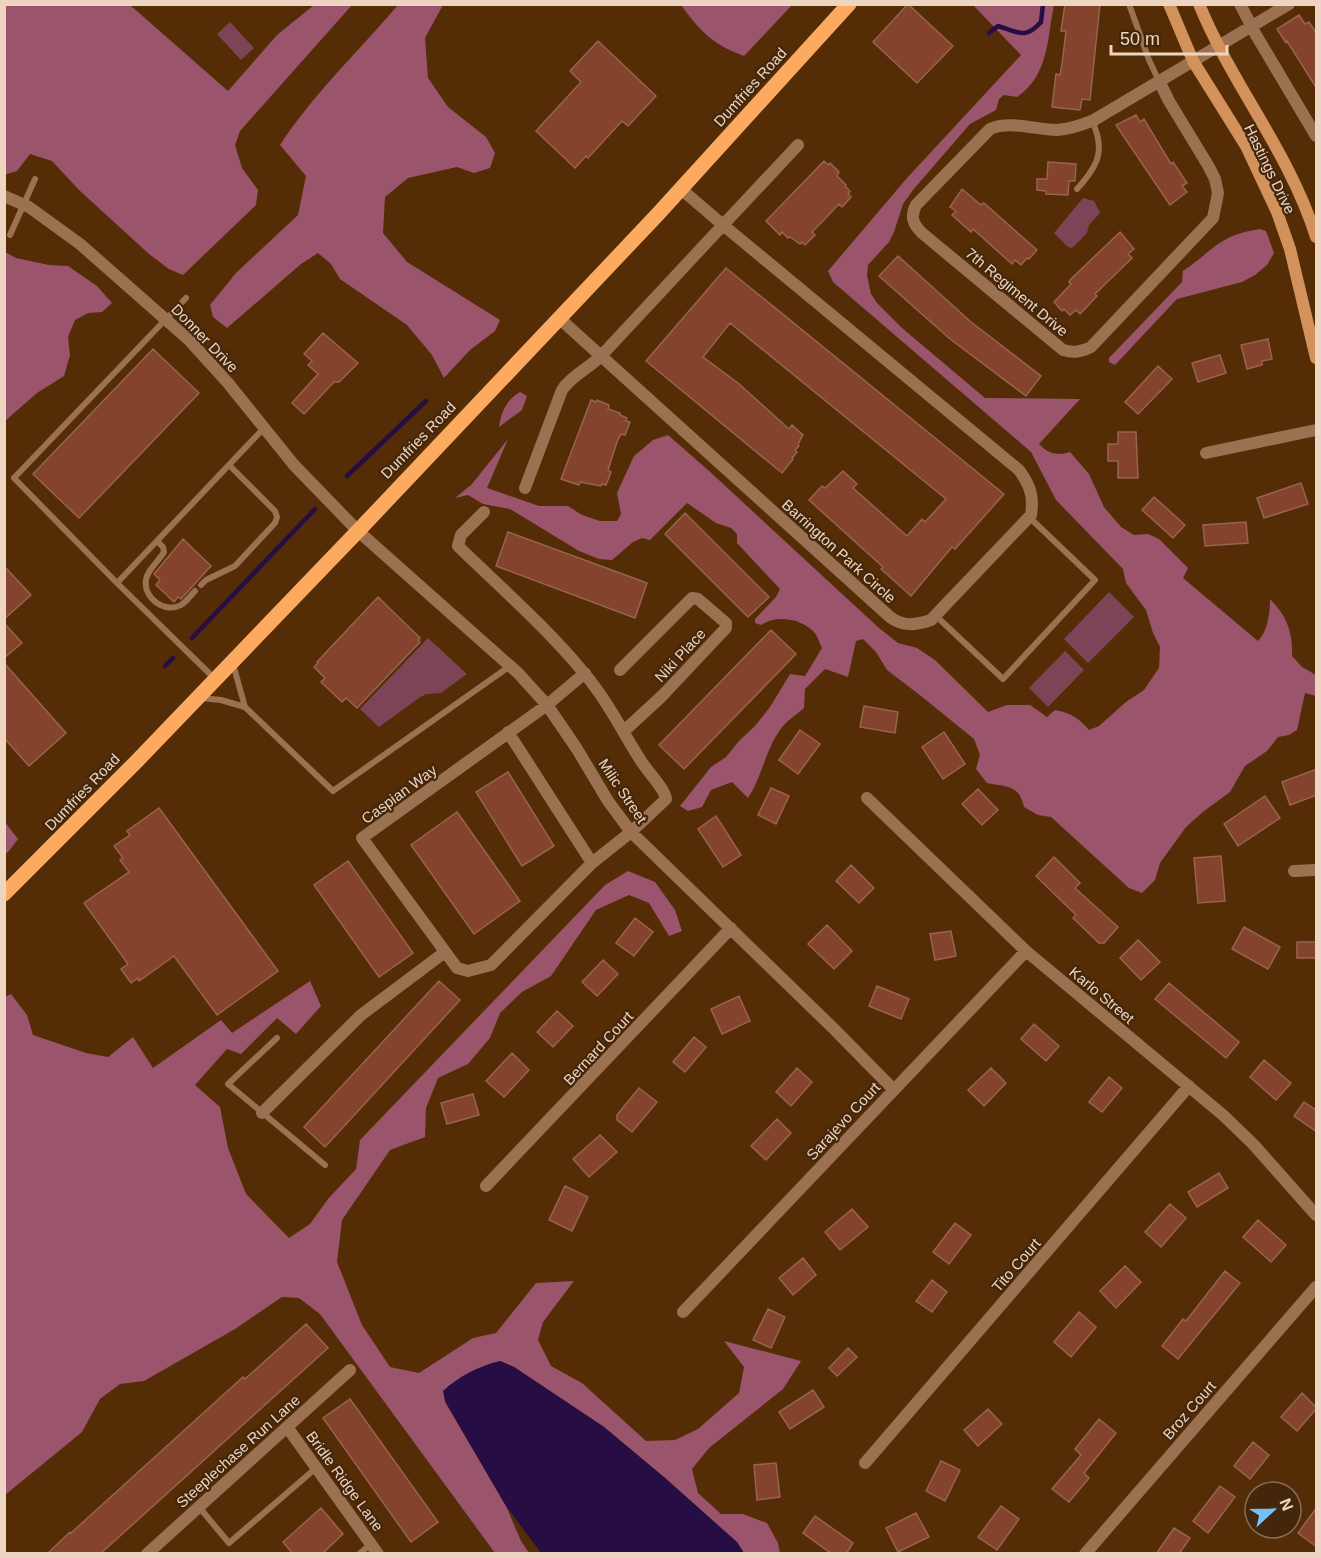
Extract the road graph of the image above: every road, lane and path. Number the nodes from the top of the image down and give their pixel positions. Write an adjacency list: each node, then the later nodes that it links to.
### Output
1 (849, 4): 15 (main road, Dumfries Road)
2 (1128, 4): 10 (lane)
3 (1169, 4): 9 (street, Hastings Drive)
4 (1199, 4): 8 (street, Hastings Drive)
5 (1240, 4): 7 (street)
6 (1289, 4): 7 (street, 7th Regiment Drive)
7 (1251, 27): 8 (street, 7th Regiment Drive); 12 (street)
8 (1218, 47): 9 (street, 7th Regiment Drive); 21 (street, Hastings Drive)
9 (1193, 61): 10 (street, 7th Regiment Drive); 26 (street, Hastings Drive)
10 (1160, 81): 11 (street, 7th Regiment Drive); 11 (street, 7th Regiment Drive)
11 (1092, 121): 16 (lane)
12 (1317, 136)
13 (798, 145): 19 (street)
14 (35, 179): 18 (lane)
15 (681, 189): 19 (street); 23 (main road, Dumfries Road)
16 (1077, 189)
17 (4, 196): 18 (street, Donner Drive)
18 (24, 205): 20 (lane); 24 (street, Donner Drive)
19 (723, 225): 25 (street); 33 (street)
20 (10, 235)
21 (1317, 237)
22 (186, 298): 24 (lane)
23 (559, 318): 25 (street, Barrington Park Circle); 34 (main road, Dumfries Road)
24 (166, 319): 27 (street, Donner Drive); 36 (lane)
25 (601, 356): 31 (street); 39 (street, Barrington Park Circle)
26 (1317, 357)
27 (264, 428): 30 (lane); 34 (street, Donner Drive)
28 (1317, 430): 29 (street)
29 (1206, 453)
30 (229, 465): 35 (lane); 37 (lane)
31 (525, 488)
32 (484, 512): 43 (street)
33 (1029, 518): 39 (street, Barrington Park Circle); 39 (lane)
34 (358, 531): 40 (main road, Dumfries Road); 41 (street, Milic Street)
35 (157, 541): 36 (lane); 38 (lane)
36 (117, 583): 44 (lane)
37 (201, 585)
38 (195, 591)
39 (935, 615)
40 (233, 661): 44 (main road, Dumfries Road); 47 (lane)
41 (510, 666): 46 (street, Milic Street); 47 (lane)
42 (620, 670): 48 (street, Niki Place)
43 (585, 673): 46 (street); 48 (street)
44 (215, 679): 45 (main road, Dumfries Road)
45 (196, 698): 47 (lane); 55 (main road, Dumfries Road)
46 (547, 705): 49 (street, Caspian Way); 51 (street, Milic Street)
47 (245, 707)
48 (624, 731): 51 (street)
49 (507, 732): 52 (street); 58 (street, Caspian Way)
50 (867, 798): 57 (street, Karlo Street)
51 (631, 832): 52 (street, Caspian Way); 56 (street, Milic Street)
52 (592, 863): 58 (street, Caspian Way)
53 (1317, 870): 54 (street)
54 (1293, 871)
55 (4, 894)
56 (731, 928): 61 (street, Milic Street); 64 (street, Bernard Court)
57 (1026, 951): 60 (street, Karlo Street); 61 (street, Sarajevo Court)
58 (445, 952): 62 (street)
59 (277, 1038): 62 (lane)
60 (1189, 1086): 65 (street, Karlo Street); 70 (street, Tito Court)
61 (894, 1090): 67 (street, Sarajevo Court)
62 (262, 1113): 63 (lane)
63 (325, 1165)
64 (486, 1186)
65 (1317, 1215)
66 (1317, 1287): 76 (street, Broz Court)
67 (683, 1312)
68 (350, 1370): 69 (street, Steeplechase Run Lane)
69 (287, 1427): 71 (street, Bridle Ridge Lane); 72 (street, Steeplechase Run Lane)
70 (865, 1463)
71 (316, 1468): 72 (lane); 73 (street, Bridle Ridge Lane)
72 (198, 1506): 74 (street, Steeplechase Run Lane)
73 (375, 1549): 75 (lane)
74 (147, 1554)
75 (359, 1554)
76 (1085, 1554)

